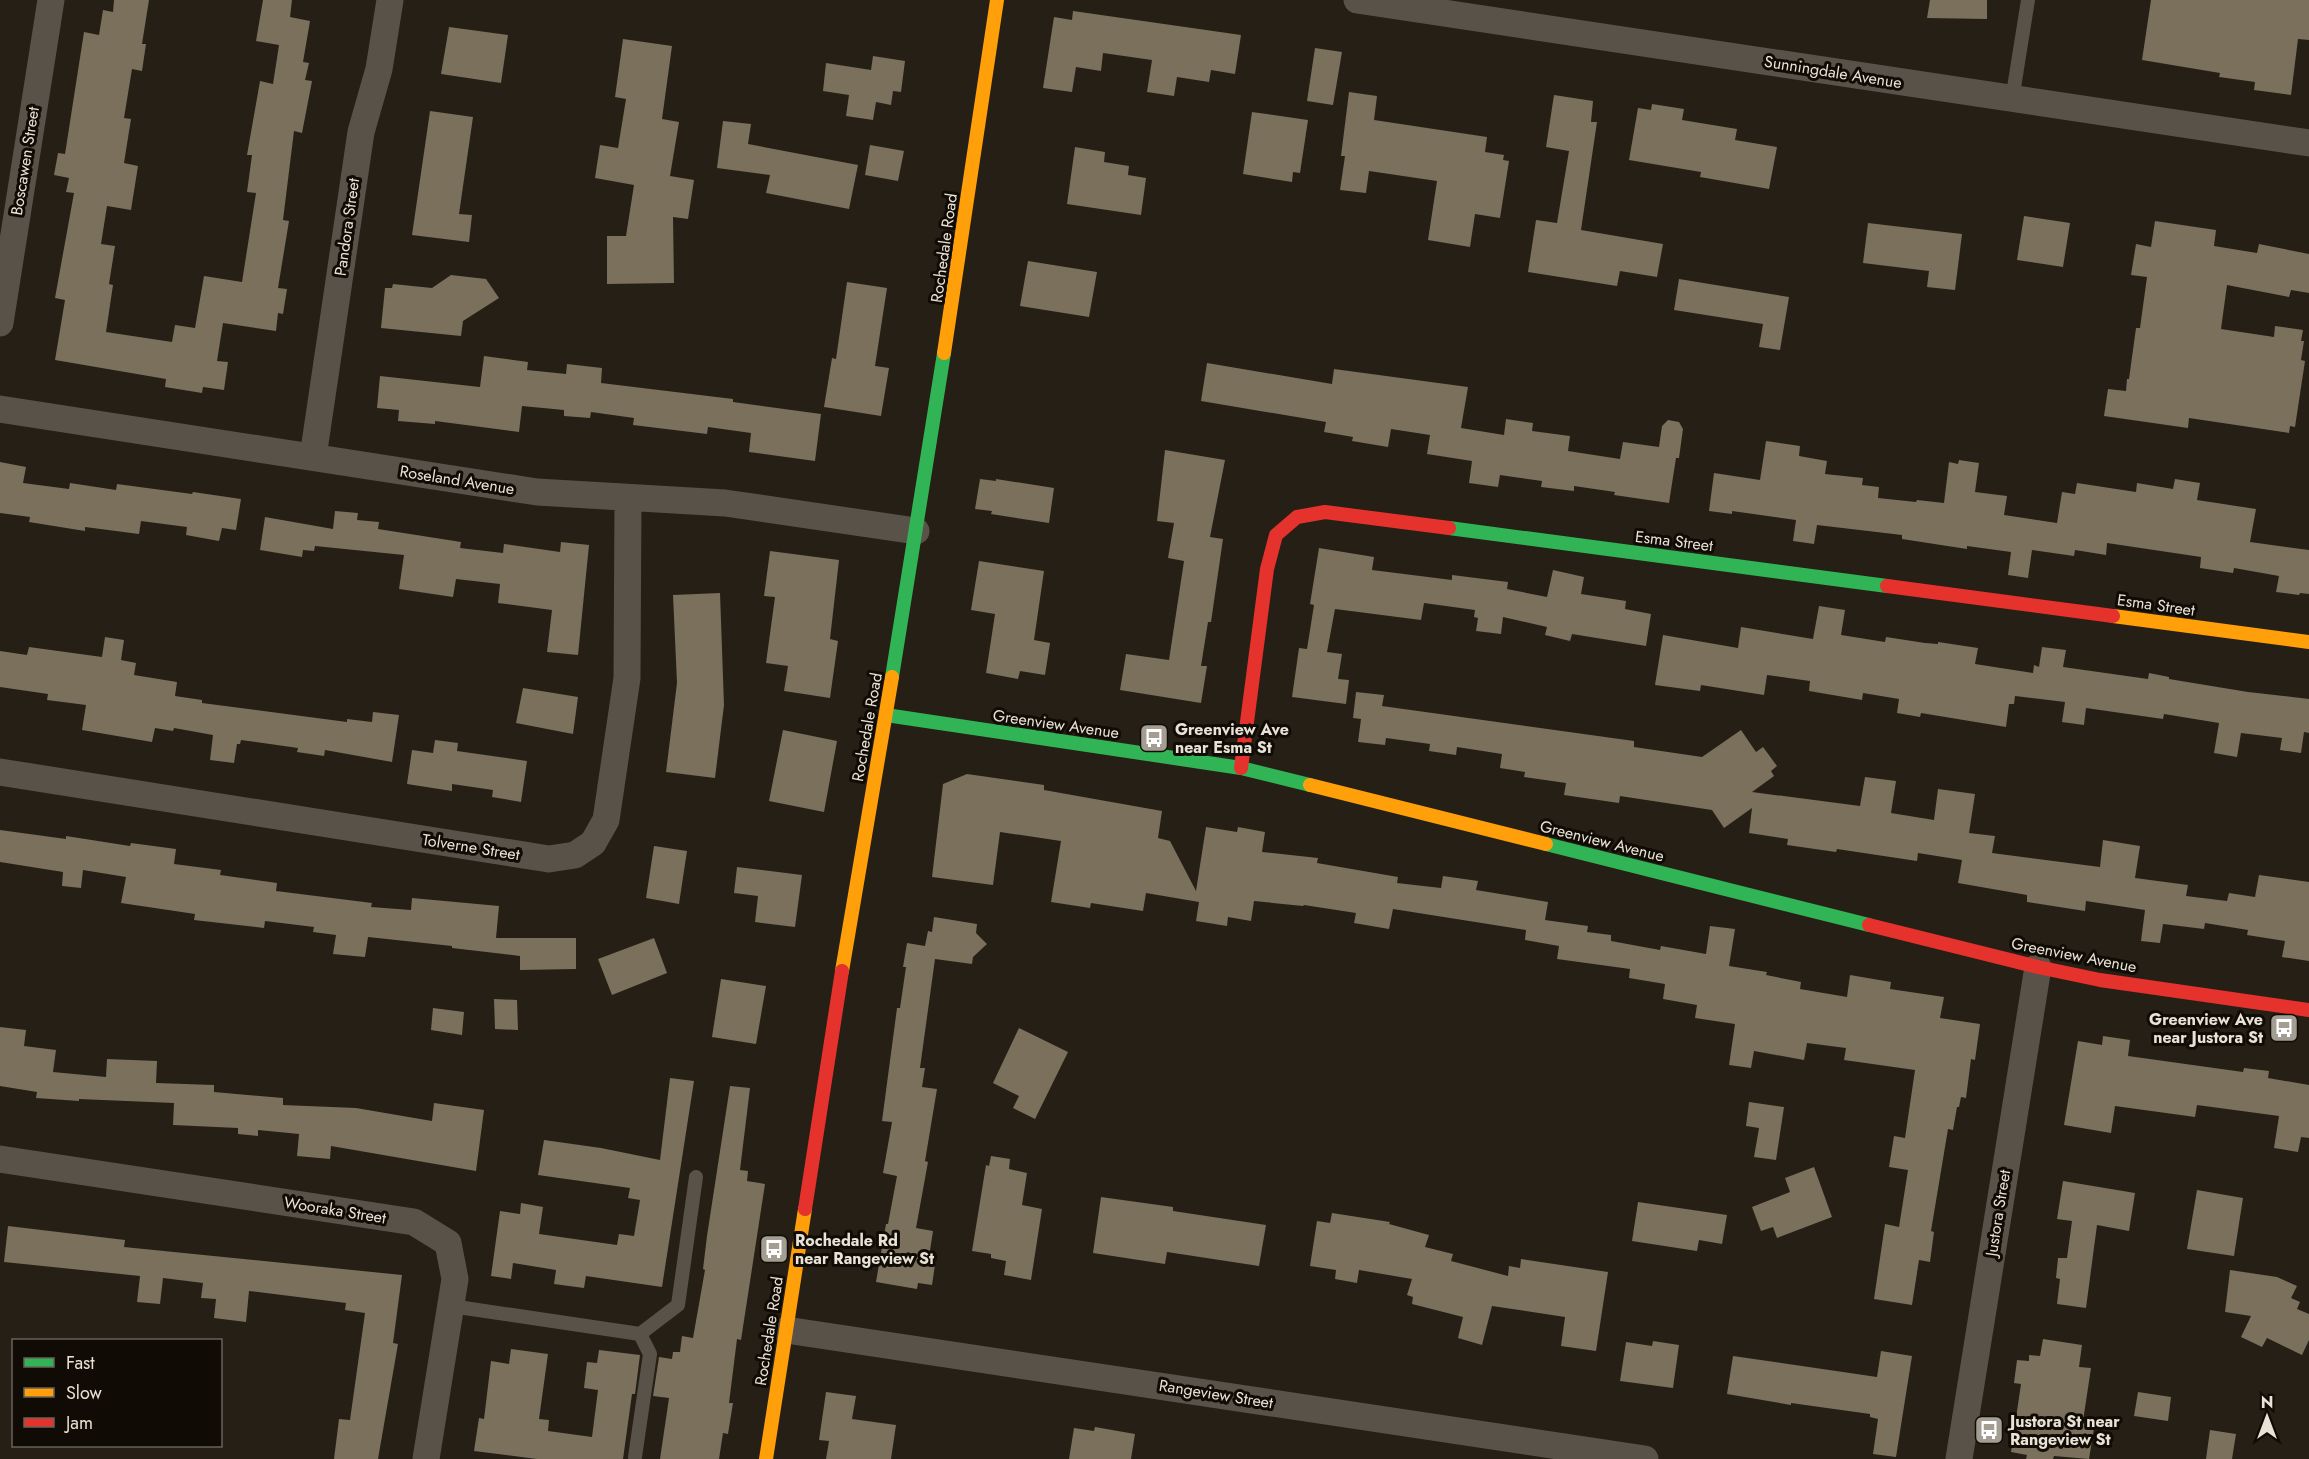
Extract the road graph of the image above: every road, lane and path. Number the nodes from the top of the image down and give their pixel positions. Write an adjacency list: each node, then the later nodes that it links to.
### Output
1 (51, 0): 8 (street, Boscawen Street)
2 (390, 0): 10 (street, Pandora Street)
3 (997, 0): 12 (street, Rochedale Road)
4 (1357, 0): 6 (street, Sunningdale Avenue)
5 (2028, 0): 6 (lane)
6 (2012, 100): 7 (street, Sunningdale Avenue)
7 (2309, 143)
8 (0, 323)
9 (0, 409): 10 (street, Roseland Avenue)
10 (313, 457): 11 (street, Roseland Avenue)
11 (628, 498): 12 (street, Roseland Avenue); 16 (street, Tolverne Street)
12 (916, 531): 14 (street, Rochedale Road)
13 (2309, 642): 15 (street, Esma Street)
14 (886, 715): 15 (street, Greenview Avenue); 22 (street, Rochedale Road)
15 (1241, 768): 17 (street, Greenview Avenue)
16 (0, 772)
17 (2038, 967): 18 (street, Greenview Avenue); 28 (street, Justora Street)
18 (2309, 1010)
19 (0, 1159): 21 (street, Wooraka Street)
20 (696, 1177): 23 (lane)
21 (451, 1306): 23 (lane); 25 (street, Wooraka Street)
22 (786, 1330): 26 (street, Rochedale Road); 27 (street, Rangeview Street)
23 (640, 1334): 24 (lane)
24 (635, 1457)
25 (426, 1459)
26 (766, 1459)
27 (1645, 1459)
28 (1959, 1459)

